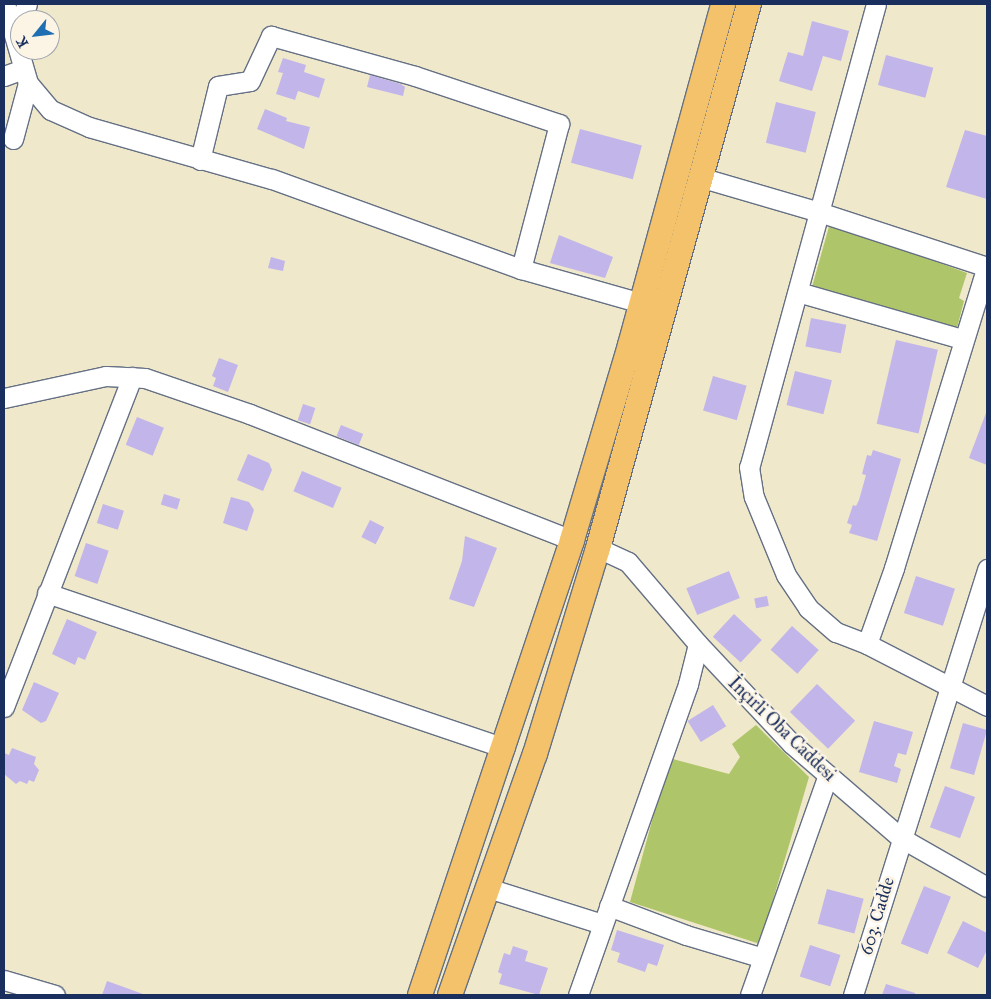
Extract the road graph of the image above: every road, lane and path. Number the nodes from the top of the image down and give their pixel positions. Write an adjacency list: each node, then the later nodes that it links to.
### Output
1 (723, 4): 14 (main road)
2 (749, 4): 9 (main road)
3 (876, 4): 10 (street)
4 (23, 60): 6 (street)
5 (4, 76): 6 (street)
6 (26, 76): 7 (street); 8 (street)
7 (13, 139)
8 (200, 160): 12 (street); 12 (street)
9 (703, 178): 10 (street); 19 (main road)
10 (819, 212): 11 (street); 13 (street)
11 (987, 267): 15 (street)
12 (521, 269): 14 (street)
13 (798, 292): 15 (street); 23 (street)
14 (641, 303): 18 (main road)
15 (962, 339): 23 (street)
16 (132, 377): 17 (street); 18 (street); 21 (street)
17 (4, 398)
18 (572, 540): 27 (main road)
19 (598, 548): 22 (street, İnçirli Oba Caddesi); 31 (main road)
20 (987, 569): 24 (street, 603. Cadde)
21 (47, 594): 26 (street); 27 (street)
22 (698, 644): 28 (street, İnçirli Oba Caddesi); 32 (street)
23 (867, 644): 24 (street)
24 (948, 687): 25 (street); 29 (street, 603. Cadde)
25 (987, 706)
26 (4, 707)
27 (504, 748): 37 (main road)
28 (828, 775): 29 (street, İnçirli Oba Caddesi); 34 (street)
29 (901, 838): 30 (street, İnçirli Oba Caddesi); 41 (street, 603. Cadde)
30 (987, 887)
31 (488, 888): 33 (street); 38 (main road)
32 (609, 906): 33 (street); 34 (street)
33 (602, 924): 39 (street)
34 (763, 958): 40 (street)
35 (4, 980): 36 (street)
36 (55, 995)
37 (420, 995)
38 (450, 995)
39 (578, 995)
40 (750, 995)
41 (853, 995)

